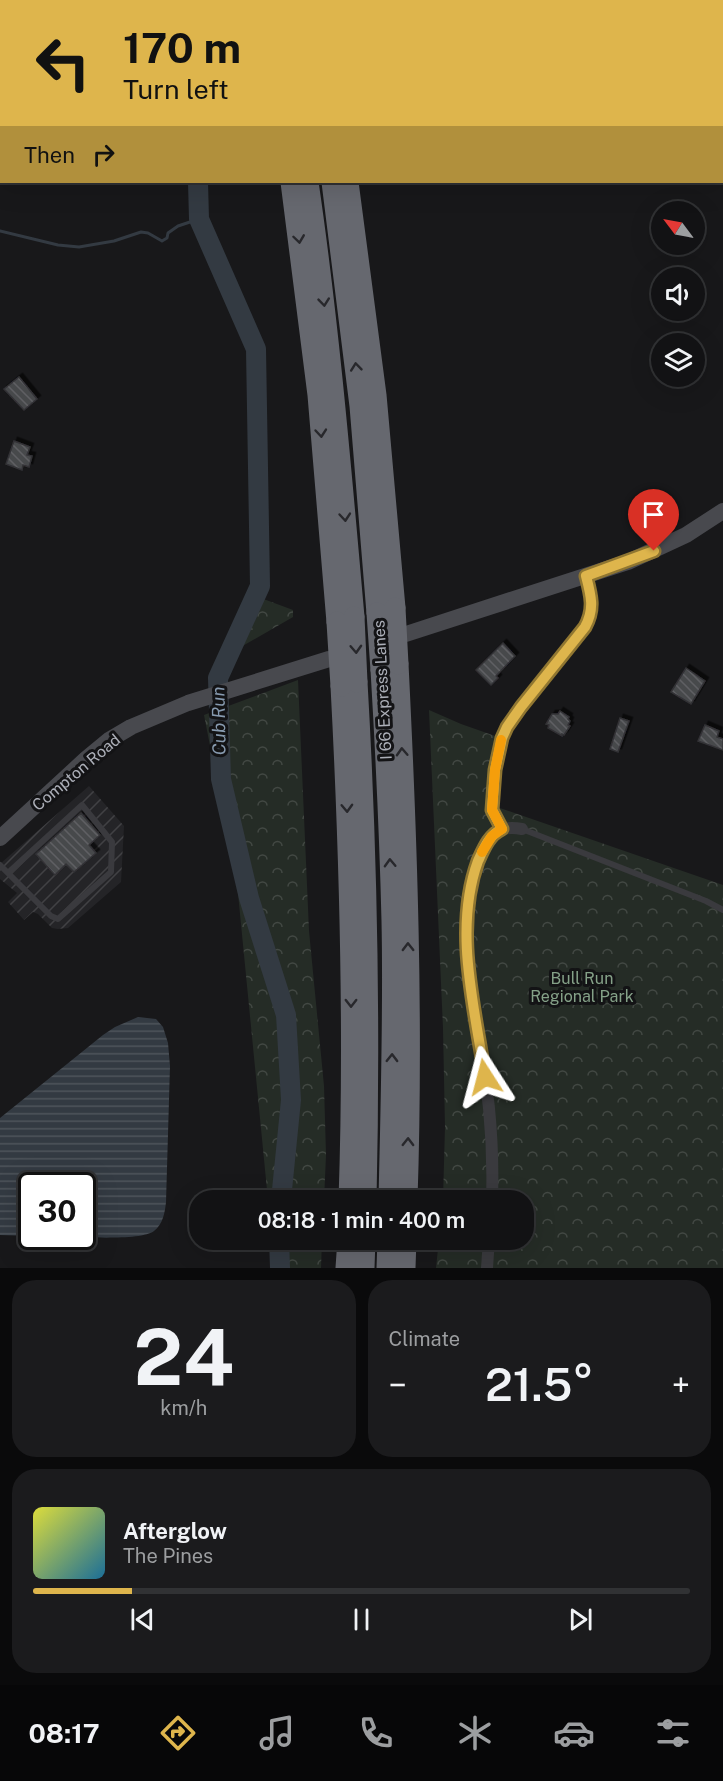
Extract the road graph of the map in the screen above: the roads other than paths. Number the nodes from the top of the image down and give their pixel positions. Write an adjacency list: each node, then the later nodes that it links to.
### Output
1 (291, 183): 8 (highway, one-way to 8)
2 (308, 183): 8 (highway, I 66 Express Lanes, one-way to 8)
3 (332, 183): 7 (highway, I 66 Express Lanes, one-way to 3)
4 (348, 183): 7 (highway)
5 (723, 511): 6 (street)
6 (586, 576): 9 (street); 13 (lane)
7 (386, 611): 11 (highway, bridge)
8 (345, 619): 12 (highway, one-way to 12, bridge)
9 (406, 634)
10 (329, 659): 15 (street, Compton Road)
11 (390, 667): 21 (highway, I 66 Express Lanes, one-way to 11); 22 (highway, one-way to 11)
12 (349, 684): 19 (highway, one-way to 19); 20 (highway, I 66 Express Lanes)
13 (502, 829): 14 (street); 23 (street)
14 (522, 829): 18 (lane)
15 (0, 838)
16 (0, 865): 17 (lane)
17 (9, 872): 17 (lane)
18 (723, 910)
19 (349, 1190)
20 (366, 1190)
21 (389, 1190)
22 (407, 1190)
23 (492, 1190)
24 (347, 1250): 29 (highway)
25 (365, 1250): 30 (highway)
26 (388, 1250): 31 (highway)
27 (406, 1250): 32 (highway)
28 (488, 1250): 33 (street)
29 (346, 1268)
30 (364, 1268)
31 (387, 1268)
32 (405, 1268)
33 (487, 1268)

